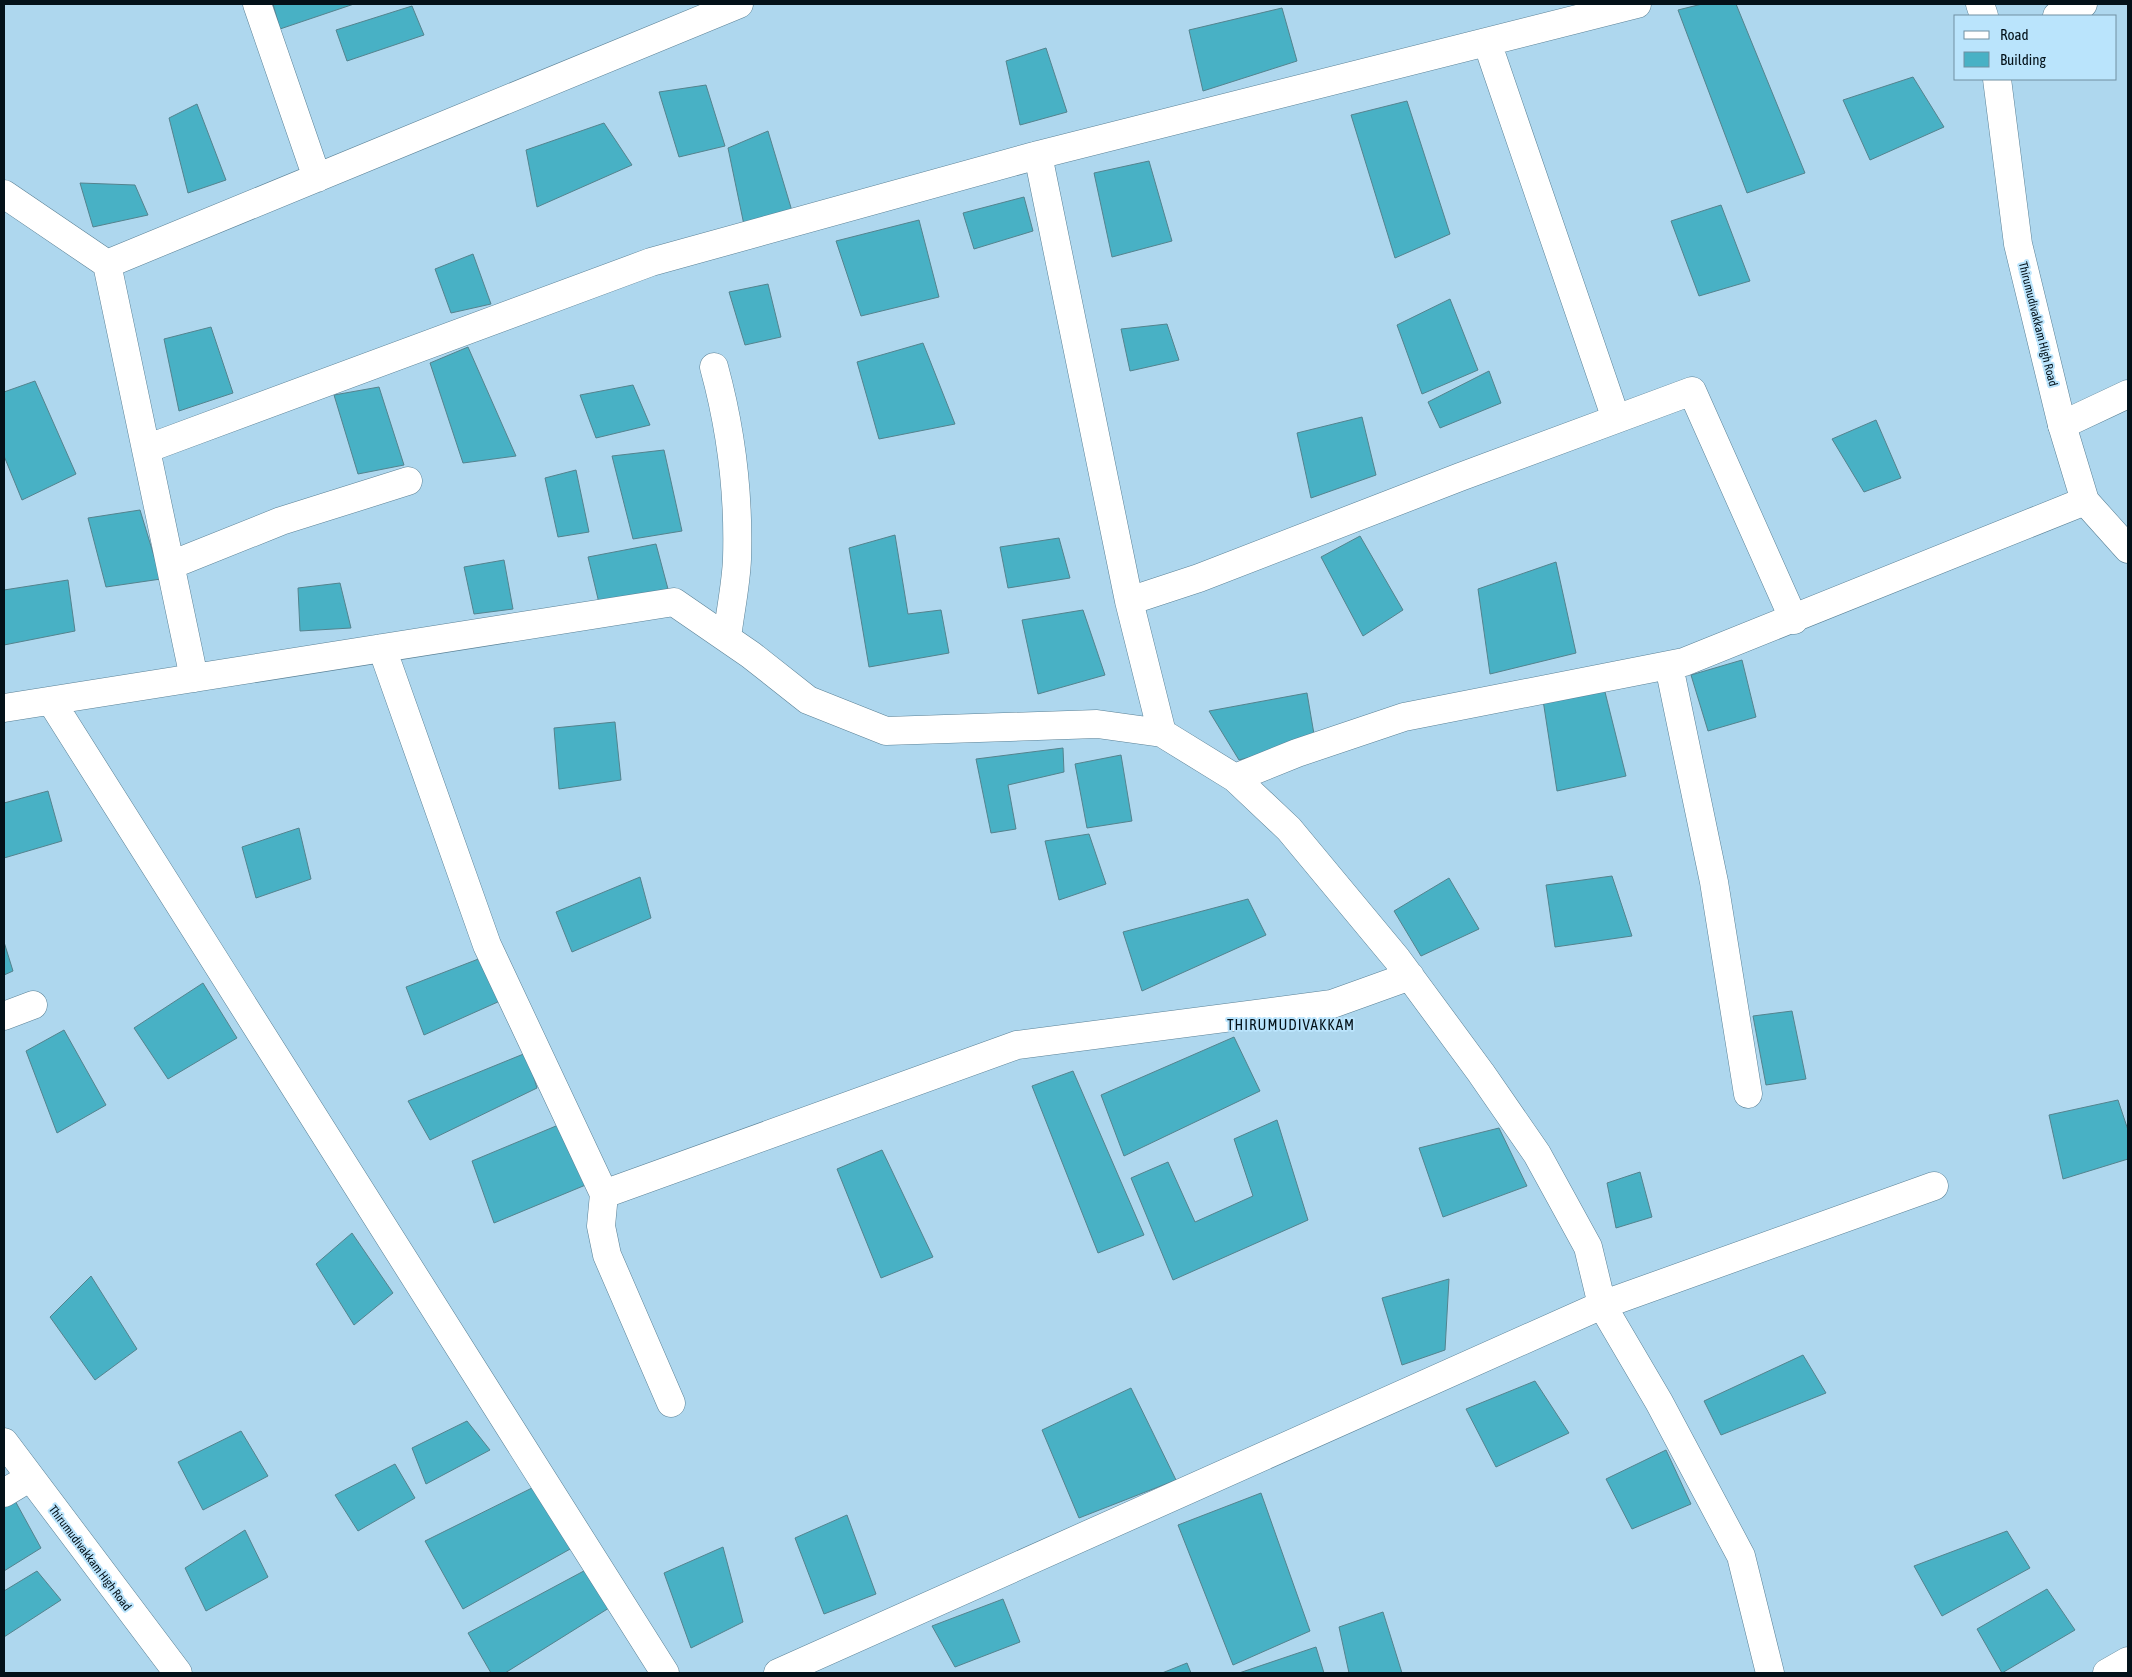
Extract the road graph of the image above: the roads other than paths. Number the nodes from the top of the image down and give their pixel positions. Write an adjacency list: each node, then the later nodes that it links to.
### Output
1 (257, 4): 9 (street)
2 (739, 4): 9 (street)
3 (1637, 4): 6 (street)
4 (2083, 4): 5 (street)
5 (2059, 15)
6 (1487, 42): 8 (street); 14 (street)
7 (1997, 80): 15 (street, Thirumudivakkam High Road)
8 (1038, 155): 16 (street); 21 (street)
9 (317, 178): 11 (street)
10 (4, 194): 11 (street)
11 (107, 264): 16 (street)
12 (714, 367): 23 (street)
13 (2128, 394): 15 (street)
14 (1616, 419): 21 (street); 22 (street)
15 (2062, 425): 18 (street, Thirumudivakkam High Road)
16 (146, 449): 20 (street)
17 (408, 481): 20 (street)
18 (2085, 502): 19 (street, Thirumudivakkam High Road); 22 (street)
19 (2128, 550)
20 (171, 565): 26 (street)
21 (1129, 601): 29 (street)
22 (1794, 620): 25 (street)
23 (727, 638): 24 (street); 29 (street)
24 (382, 648): 26 (street); 36 (street)
25 (1669, 666): 30 (street); 34 (street)
26 (194, 678): 27 (street)
27 (51, 701): 28 (street); 44 (street)
28 (4, 708)
29 (1162, 732): 30 (street)
30 (1235, 778): 31 (street)
31 (1410, 976): 36 (street); 37 (street)
32 (33, 1005): 33 (street)
33 (4, 1016)
34 (1748, 1094)
35 (1934, 1186): 37 (street)
36 (604, 1194): 38 (street)
37 (1602, 1305): 45 (street); 46 (street)
38 (671, 1403)
39 (4, 1442): 40 (street, Thirumudivakkam High Road)
40 (29, 1478): 41 (street); 43 (street, Thirumudivakkam High Road)
41 (4, 1492)
42 (2128, 1661): 47 (street)
43 (178, 1673)
44 (665, 1673)
45 (778, 1673)
46 (1770, 1673)
47 (2107, 1673)

